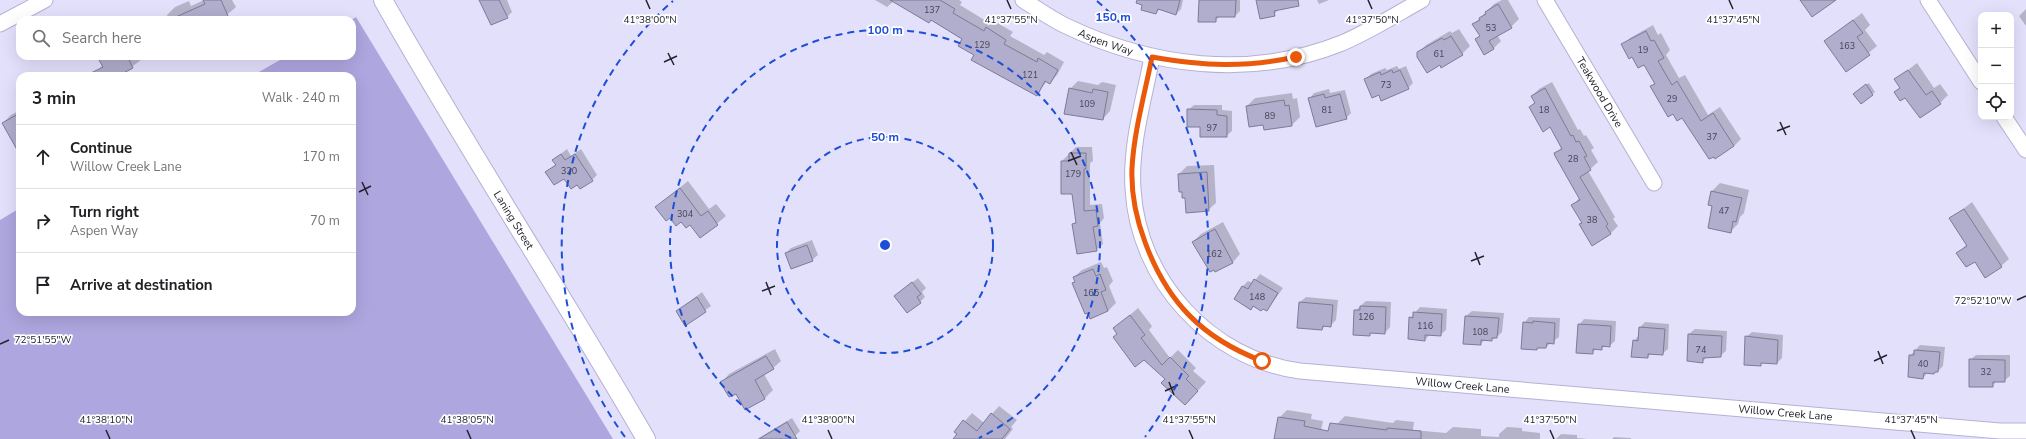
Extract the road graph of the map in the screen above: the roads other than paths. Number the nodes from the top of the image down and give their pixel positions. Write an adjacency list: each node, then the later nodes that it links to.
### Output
1 (45, 0): 7 (street)
2 (383, 0): 14 (street, Laning Street)
3 (1023, 0): 8 (street, Aspen Way)
4 (1422, 0): 8 (street, Aspen Way)
5 (1546, 0): 12 (street, Teakwood Drive)
6 (1928, 0): 9 (street)
7 (0, 24)
8 (1152, 57): 13 (street, Willow Creek Lane)
9 (1978, 77)
10 (2006, 120): 11 (street)
11 (2026, 150)
12 (1654, 183)
13 (2026, 432)
14 (646, 439)

